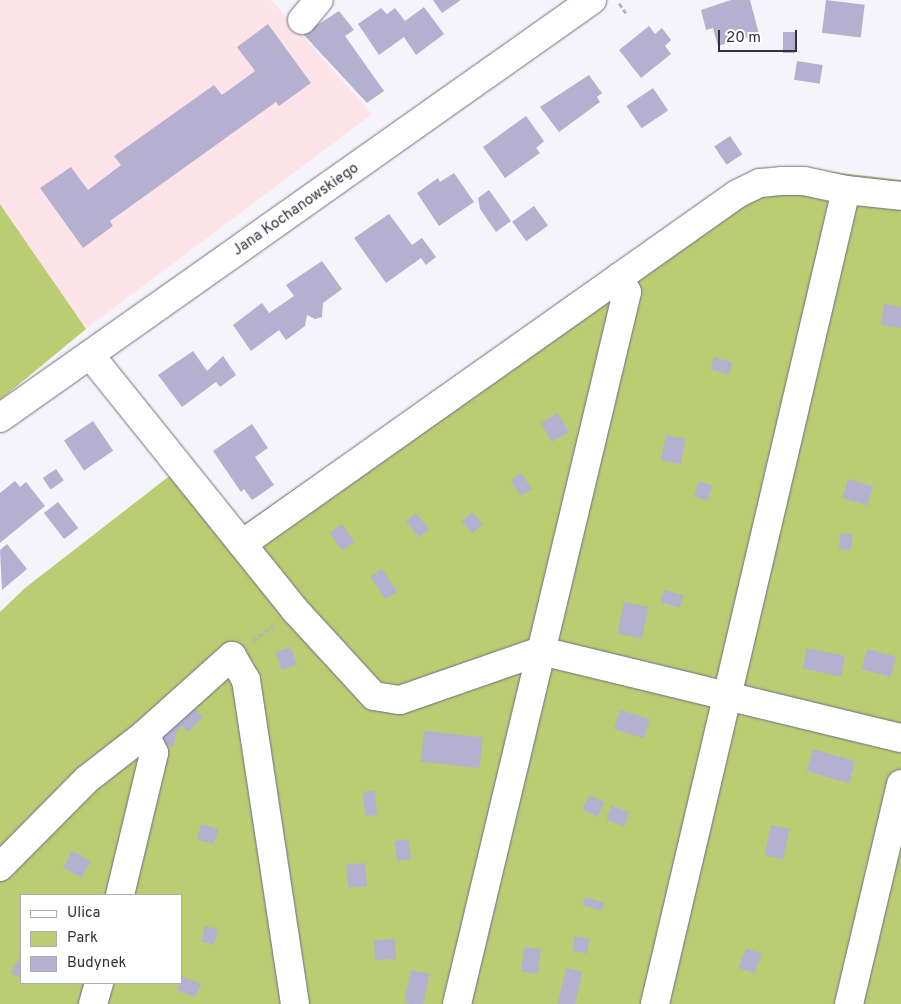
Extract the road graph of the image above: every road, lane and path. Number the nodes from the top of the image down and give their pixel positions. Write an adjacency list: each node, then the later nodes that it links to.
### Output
1 (592, 0): 7 (street, Jana Kochanowskiego)
2 (617, 0): 3 (path)
3 (626, 13)
4 (846, 190): 5 (street); 6 (street); 13 (street)
5 (901, 196)
6 (619, 277): 9 (street); 11 (street)
7 (90, 355): 8 (street, Jana Kochanowskiego); 9 (street)
8 (0, 418)
9 (242, 544): 10 (street)
10 (294, 609): 11 (street); 12 (path)
11 (540, 651): 13 (street); 22 (street)
12 (232, 656): 14 (street); 21 (street)
13 (727, 697): 15 (street); 23 (street)
14 (145, 734): 17 (street); 18 (street)
15 (901, 738)
16 (901, 784): 24 (street)
17 (0, 867)
18 (120, 894)
19 (99, 984): 20 (street)
20 (94, 1004)
21 (295, 1004)
22 (457, 1004)
23 (655, 1004)
24 (850, 1004)

